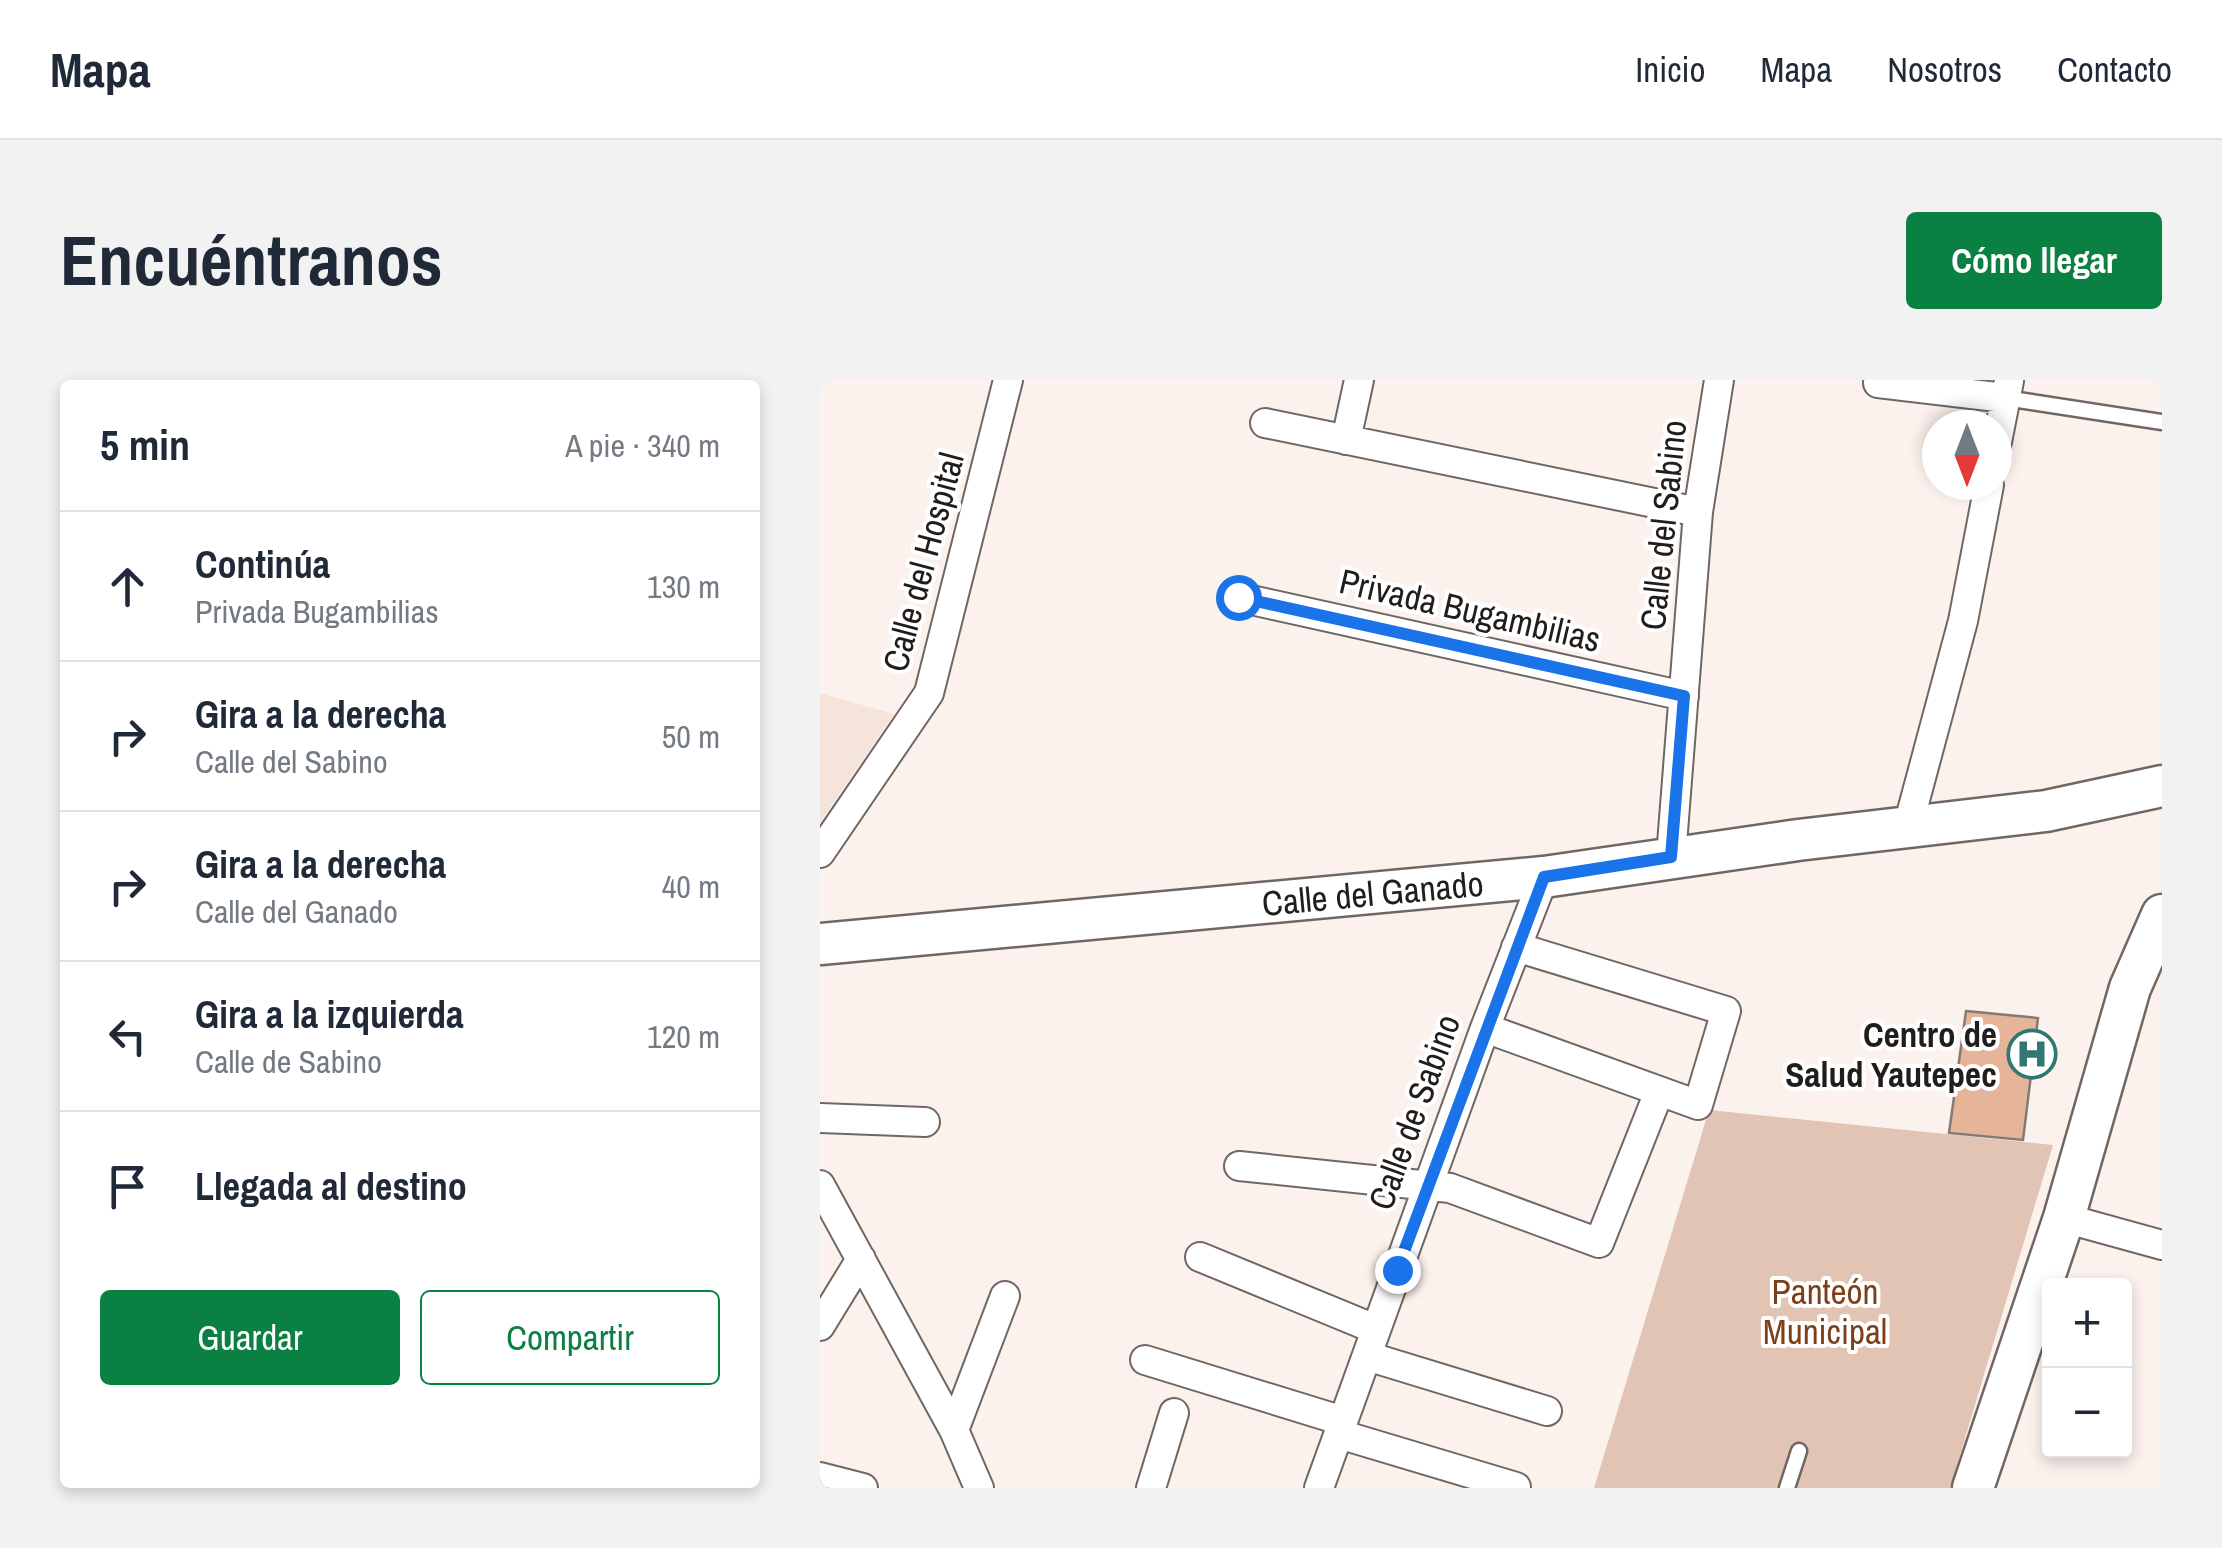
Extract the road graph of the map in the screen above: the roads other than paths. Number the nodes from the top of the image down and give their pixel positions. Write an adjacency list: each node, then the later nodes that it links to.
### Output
1 (1008, 380): 15 (street, Calle del Hospital)
2 (1359, 380): 8 (street)
3 (1719, 380): 10 (street, Calle del Sabino)
4 (1878, 383): 5 (street)
5 (2007, 389): 6 (lane)
6 (2162, 422)
7 (1264, 423): 8 (street)
8 (1346, 440): 10 (street)
9 (1986, 500): 14 (street)
10 (1698, 512): 12 (street, Calle del Sabino)
11 (1238, 597): 12 (street, Privada Bugambilias)
12 (1684, 696): 16 (street, Calle del Sabino)
13 (2162, 786): 14 (street, Calle del Ganado)
14 (1908, 826): 16 (street, Calle del Ganado)
15 (820, 853)
16 (1671, 857): 17 (street, Calle del Ganado)
17 (1544, 877): 19 (street, Calle del Ganado); 20 (street, Calle de Sabino)
18 (2162, 915): 21 (street)
19 (820, 944)
20 (1516, 947): 22 (street, Calle de Sabino); 23 (street)
21 (2150, 969): 29 (street)
22 (1484, 1028): 23 (street); 28 (street, Calle de Sabino)
23 (1659, 1092): 28 (street)
24 (820, 1118): 25 (street)
25 (925, 1122)
26 (1239, 1166): 28 (street)
27 (820, 1185): 32 (street)
28 (1426, 1186): 35 (street, Calle de Sabino)
29 (2064, 1218): 30 (street); 49 (street)
30 (2162, 1245)
31 (1200, 1257): 35 (street)
32 (861, 1260): 34 (street); 40 (street)
33 (1005, 1296): 40 (street)
34 (820, 1326)
35 (1371, 1343): 37 (street); 39 (street, Calle de Sabino)
36 (1145, 1360): 39 (street)
37 (1547, 1411)
38 (1174, 1413): 46 (street)
39 (1341, 1428): 44 (street); 47 (street, Calle de Sabino)
40 (954, 1430): 45 (street)
41 (1798, 1451): 48 (lane)
42 (820, 1477): 43 (street)
43 (853, 1487)
44 (1516, 1487)
45 (979, 1488)
46 (1151, 1488)
47 (1319, 1488)
48 (1787, 1488)
49 (1972, 1488)

